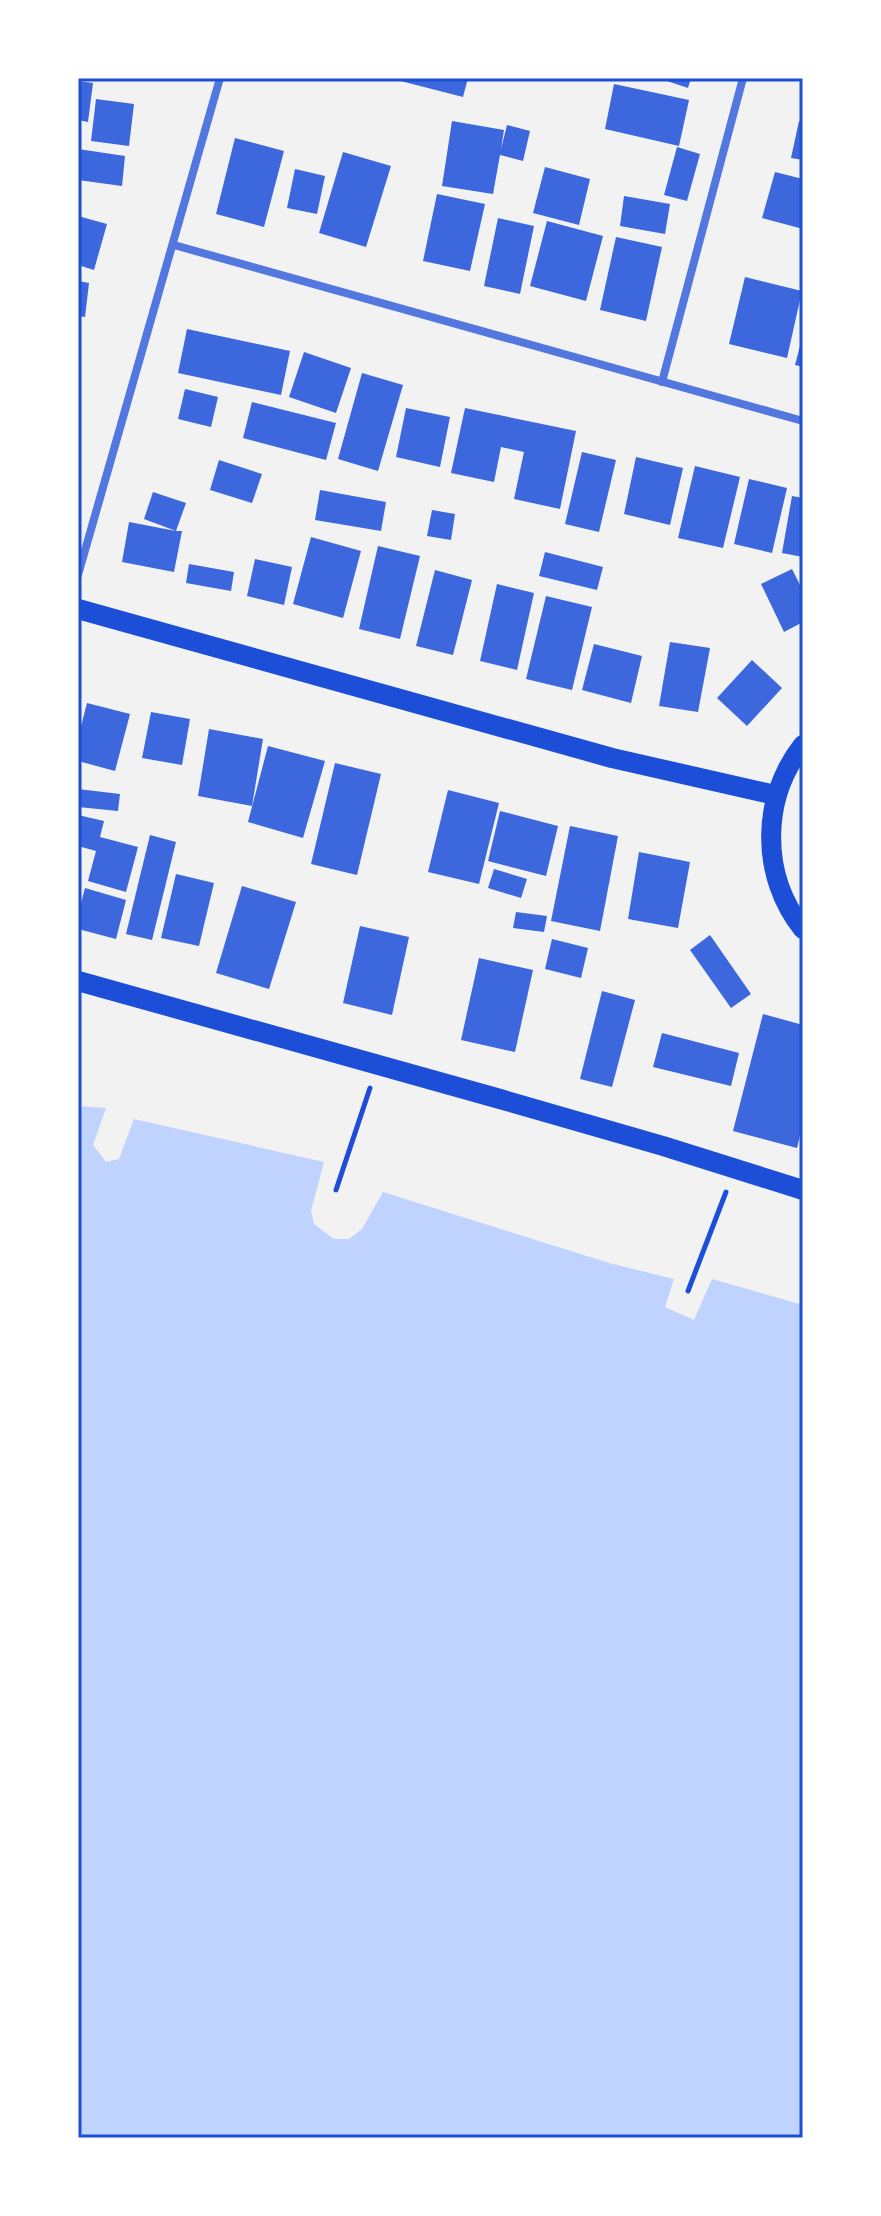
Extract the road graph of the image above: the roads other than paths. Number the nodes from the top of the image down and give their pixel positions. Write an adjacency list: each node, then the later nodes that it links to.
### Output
1 (220, 78): 3 (street)
2 (743, 78): 4 (street)
3 (174, 245): 4 (street); 6 (street)
4 (662, 382): 5 (street)
5 (803, 421)
6 (78, 575)
7 (78, 609): 9 (main road)
8 (803, 745): 9 (main road)
9 (775, 795): 10 (main road)
10 (803, 929)
11 (78, 981): 12 (main road)
12 (803, 1190)

